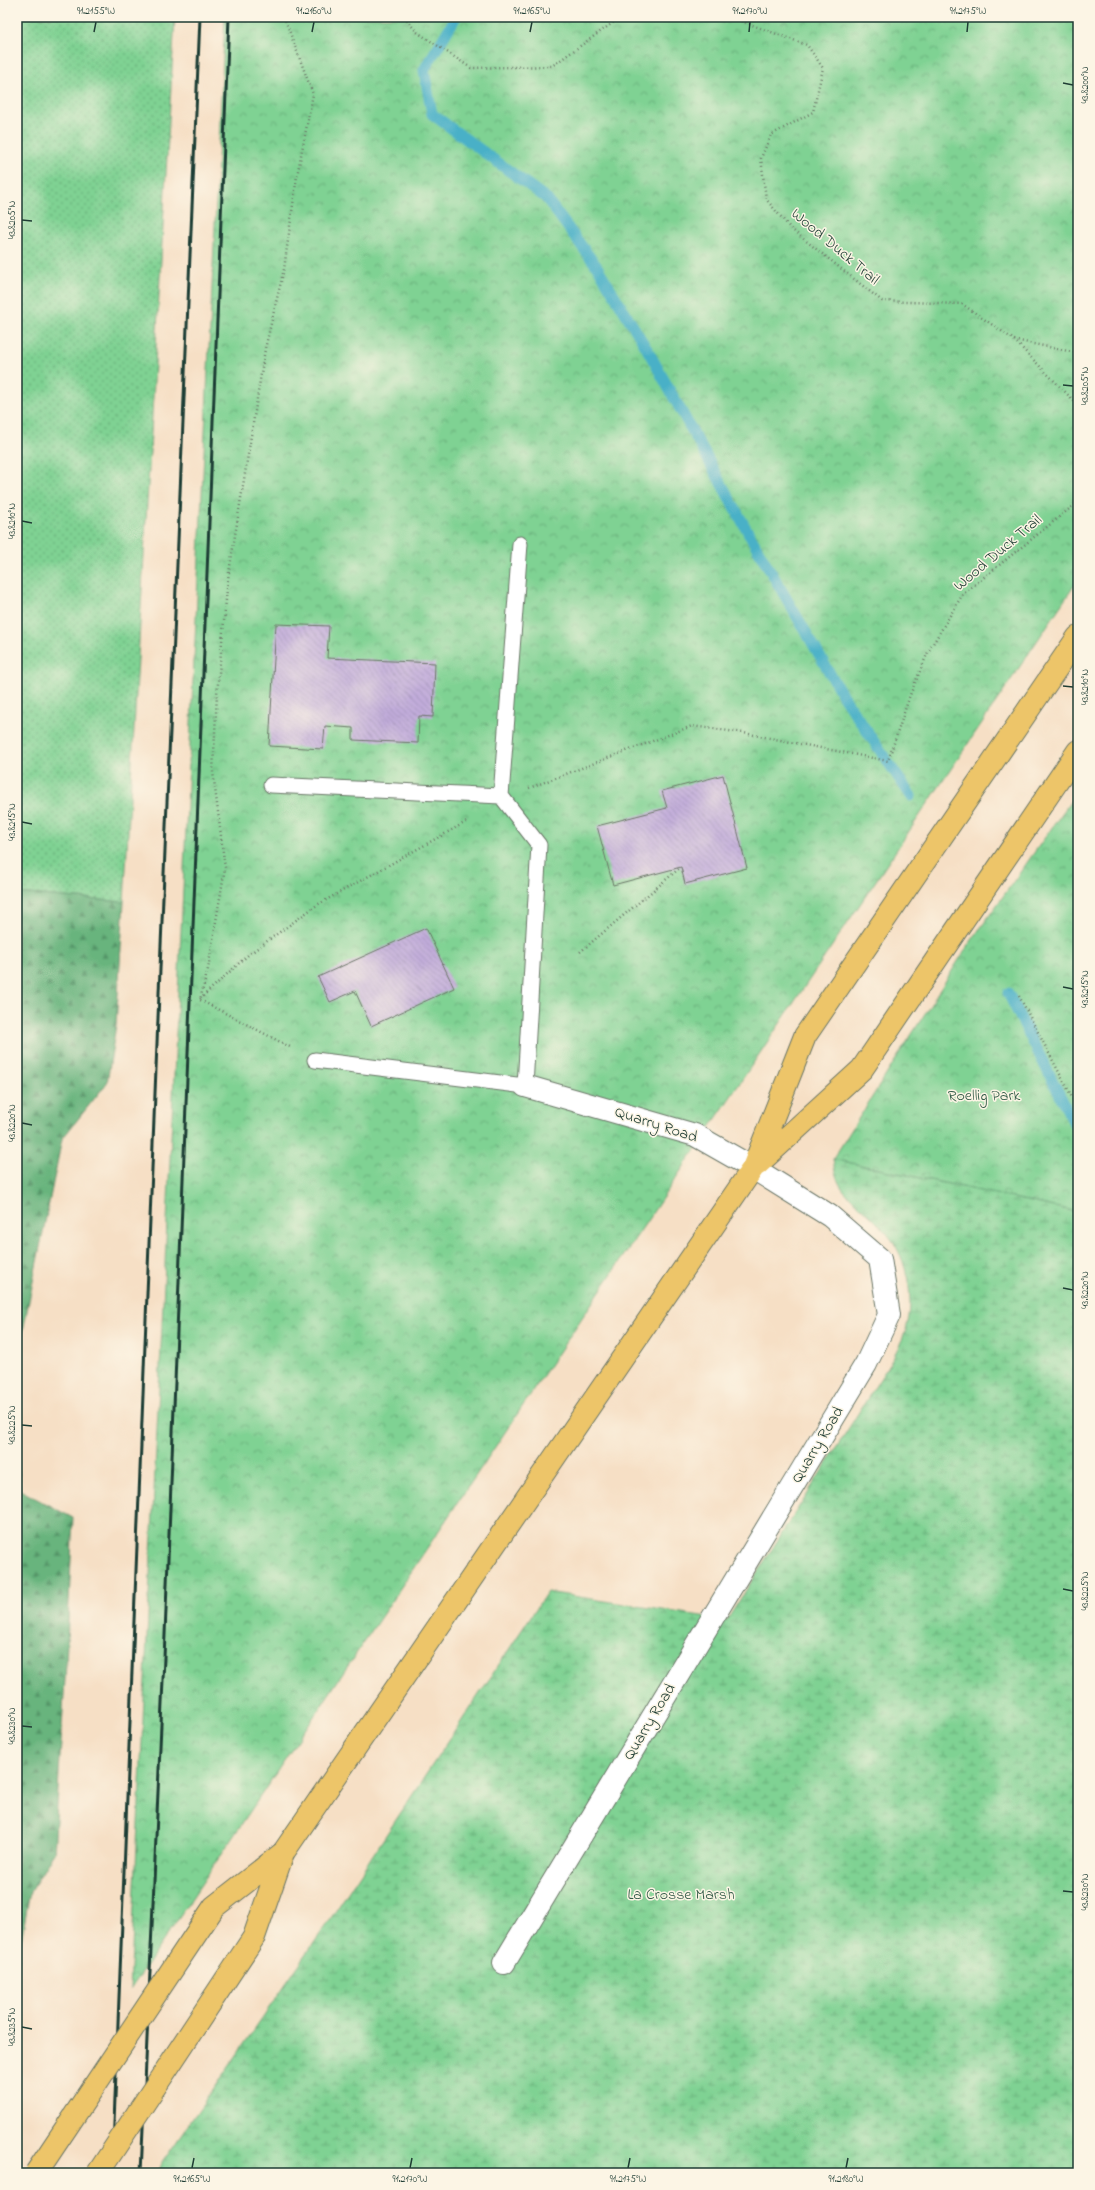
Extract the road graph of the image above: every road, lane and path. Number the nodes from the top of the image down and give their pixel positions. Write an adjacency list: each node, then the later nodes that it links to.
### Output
1 (284, 17): 17 (path)
2 (404, 17): 3 (path)
3 (614, 17)
4 (730, 17): 5 (path, Wood Duck Trail)
5 (1013, 339): 6 (path); 7 (path, Wood Duck Trail)
6 (1078, 353)
7 (1078, 405)
8 (1078, 502): 13 (path, Wood Duck Trail)
9 (520, 544): 13 (lane)
10 (1078, 637): 21 (main road)
11 (1078, 751): 21 (main road)
12 (271, 785): 13 (lane)
13 (503, 799): 17 (path); 19 (lane)
14 (681, 867): 15 (path)
15 (580, 952)
16 (1019, 996): 20 (path)
17 (200, 1000): 18 (path)
18 (315, 1060): 19 (lane)
19 (525, 1086): 21 (street, Quarry Road)
20 (1078, 1104)
21 (753, 1168): 22 (main road); 23 (street, Quarry Road)
22 (282, 1853): 24 (main road, bridge); 25 (main road, bridge)
23 (504, 1963)
24 (36, 2173)
25 (98, 2173)

